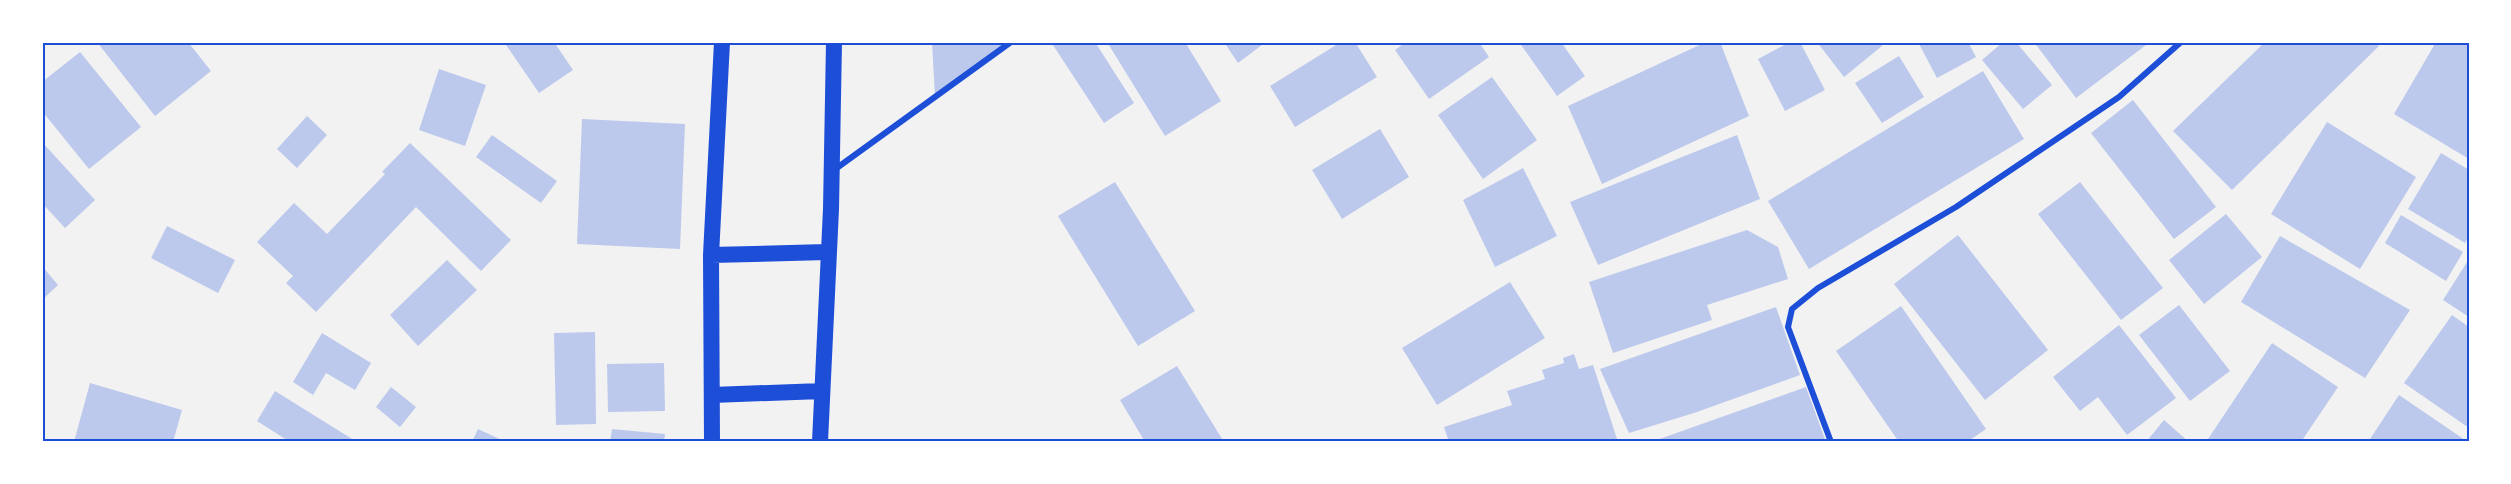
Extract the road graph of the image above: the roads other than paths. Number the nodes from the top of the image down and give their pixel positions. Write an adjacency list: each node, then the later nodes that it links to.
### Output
1 (722, 42): 7 (highway)
2 (834, 42): 5 (highway)
3 (1011, 42): 5 (street)
4 (2181, 42): 12 (street)
5 (832, 172): 6 (highway)
6 (827, 252): 7 (highway); 8 (highway)
7 (711, 255): 9 (highway)
8 (822, 390): 9 (highway); 11 (highway)
9 (712, 395): 10 (highway)
10 (712, 442)
11 (820, 442)
12 (1831, 442)

